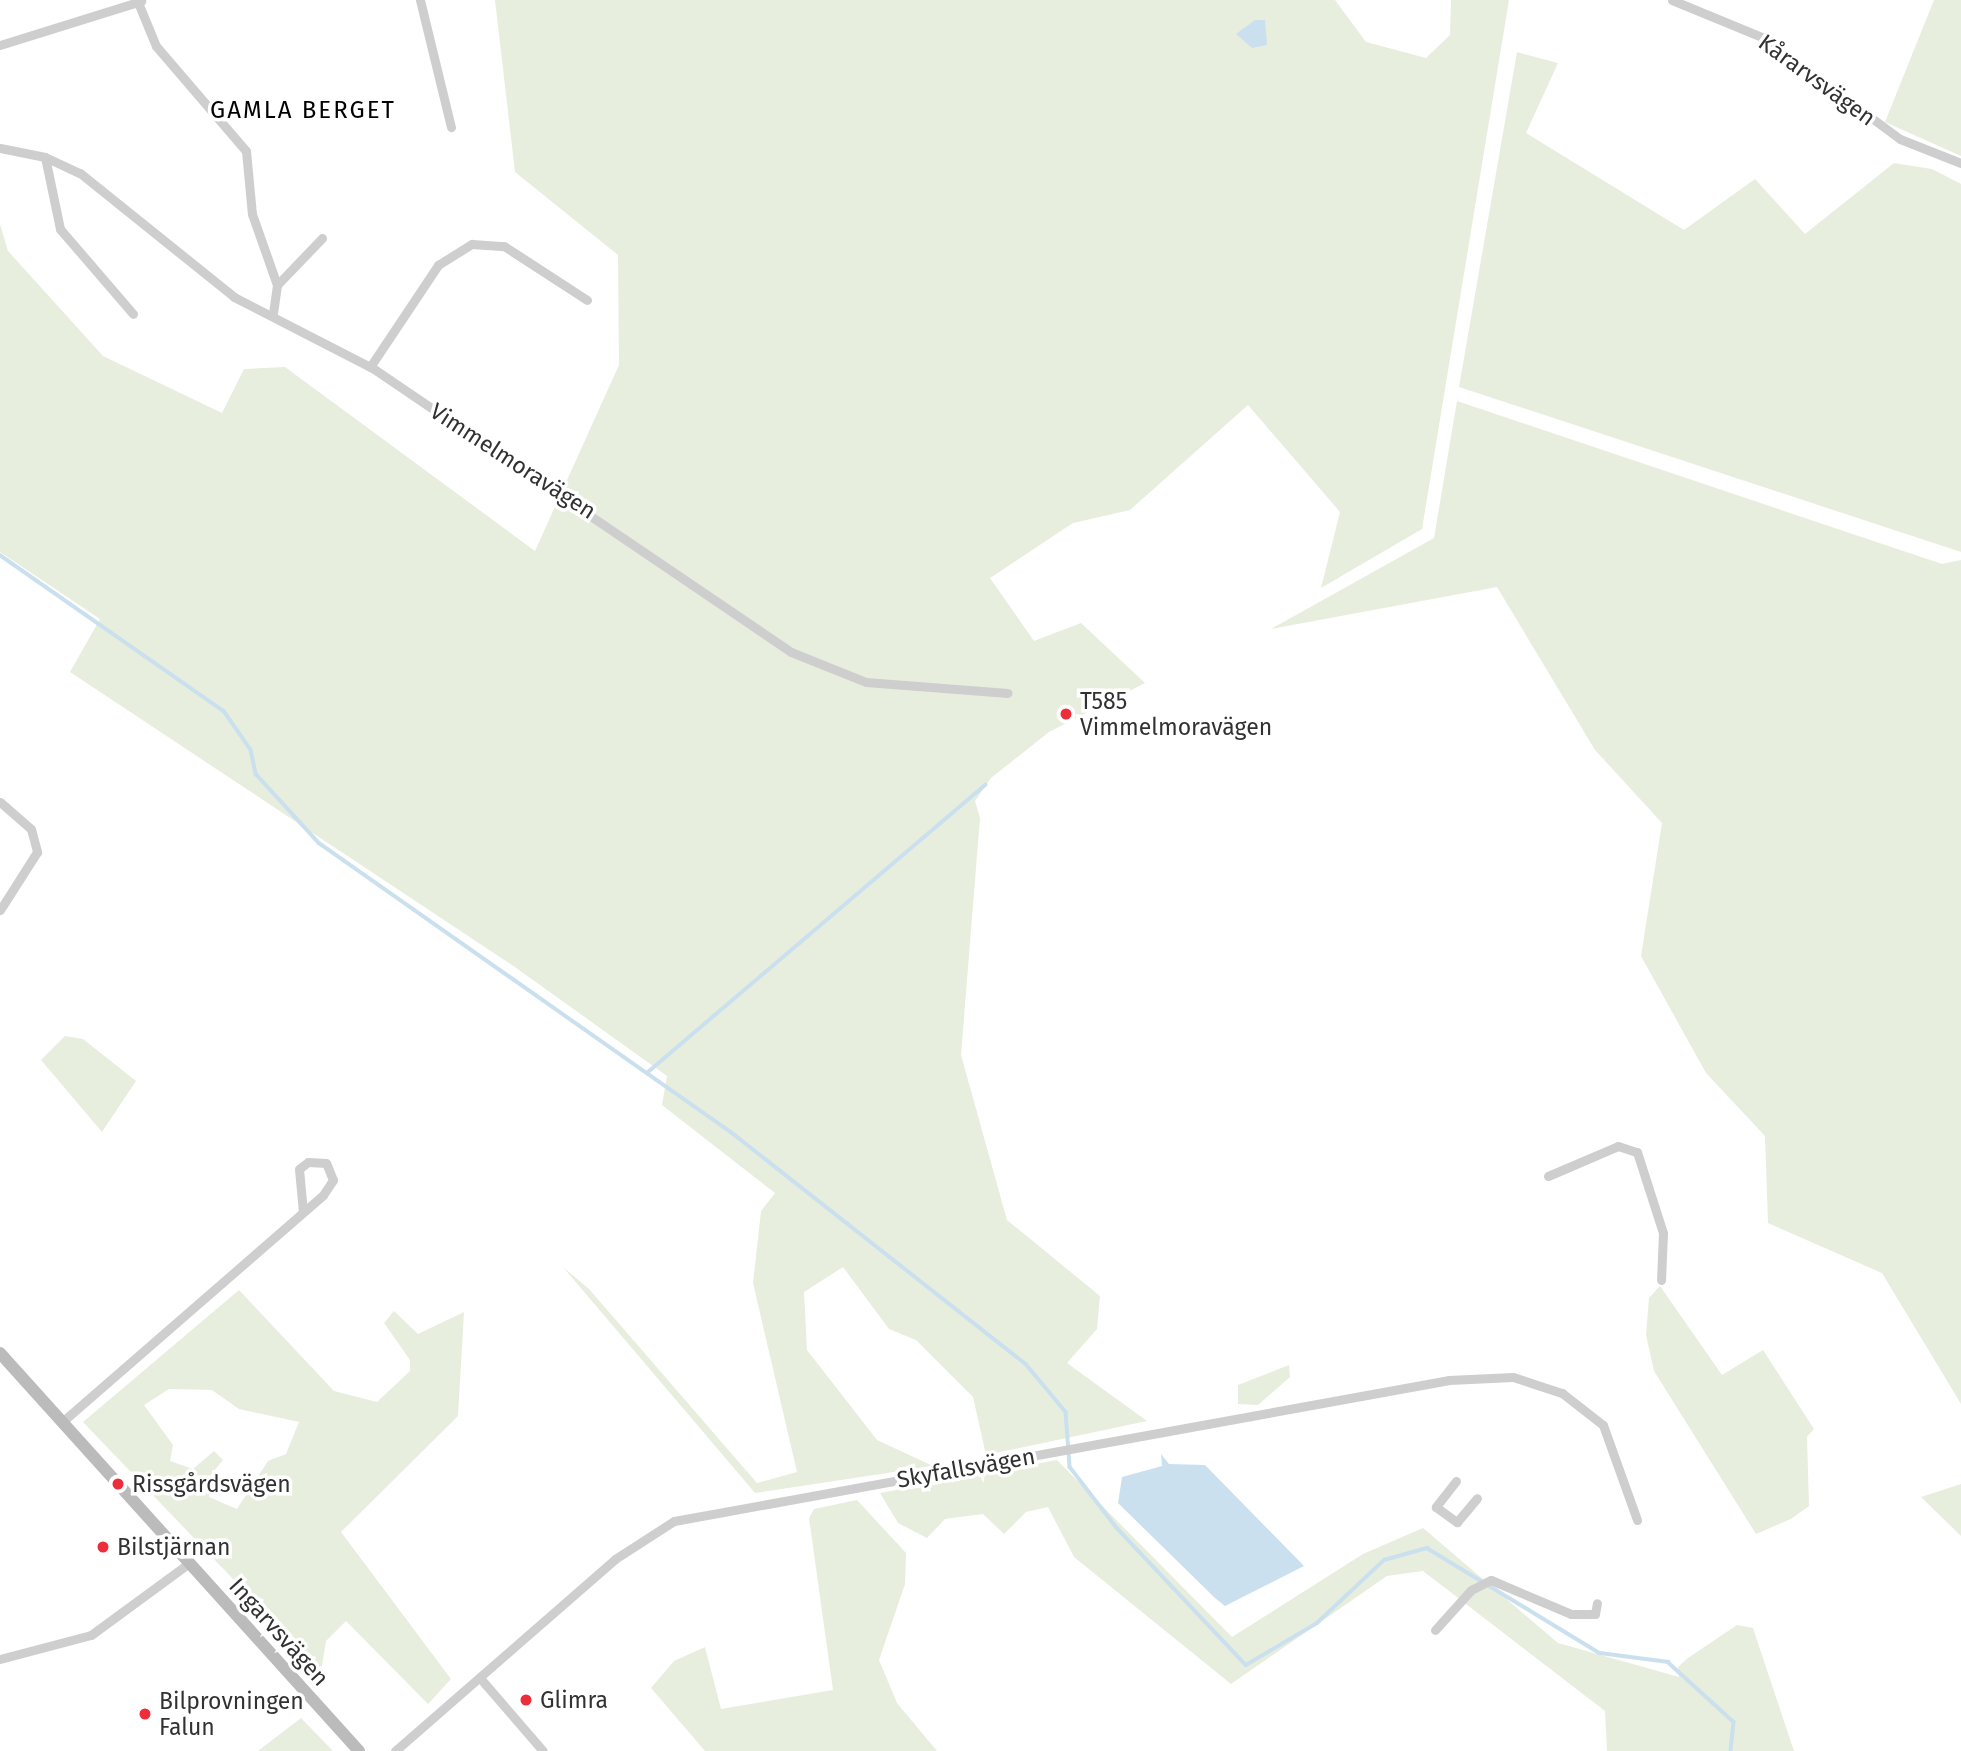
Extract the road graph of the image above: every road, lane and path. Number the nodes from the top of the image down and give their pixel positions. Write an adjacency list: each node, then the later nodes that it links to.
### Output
1 (420, 0): 5 (street)
2 (1672, 0): 8 (street, Kårarvsvägen)
3 (139, 1): 4 (street); 10 (street)
4 (0, 45)
5 (451, 127)
6 (0, 148): 7 (street, Vimmelmoravägen)
7 (45, 157): 12 (street); 13 (street, Vimmelmoravägen)
8 (1961, 163)
9 (323, 238): 10 (street)
10 (277, 285): 13 (street)
11 (587, 300): 14 (street)
12 (133, 314)
13 (273, 316): 14 (street, Vimmelmoravägen)
14 (370, 367): 15 (street, Vimmelmoravägen)
15 (1008, 693)
16 (0, 802): 17 (street)
17 (0, 910)
18 (1548, 1177): 20 (street)
19 (303, 1212): 19 (street); 22 (street)
20 (1661, 1280)
21 (0, 1353): 22 (street, Ingarvsvägen)
22 (62, 1422): 26 (street, Ingarvsvägen)
23 (1457, 1481): 24 (street)
24 (1477, 1497)
25 (1637, 1520): 30 (street, Skyfallsvägen)
26 (189, 1563): 29 (street); 31 (street, Ingarvsvägen)
27 (1597, 1603): 28 (street)
28 (1435, 1630)
29 (0, 1659)
30 (480, 1678): 32 (street, Skyfallsvägen); 33 (street)
31 (359, 1751)
32 (395, 1751)
33 (543, 1751)

